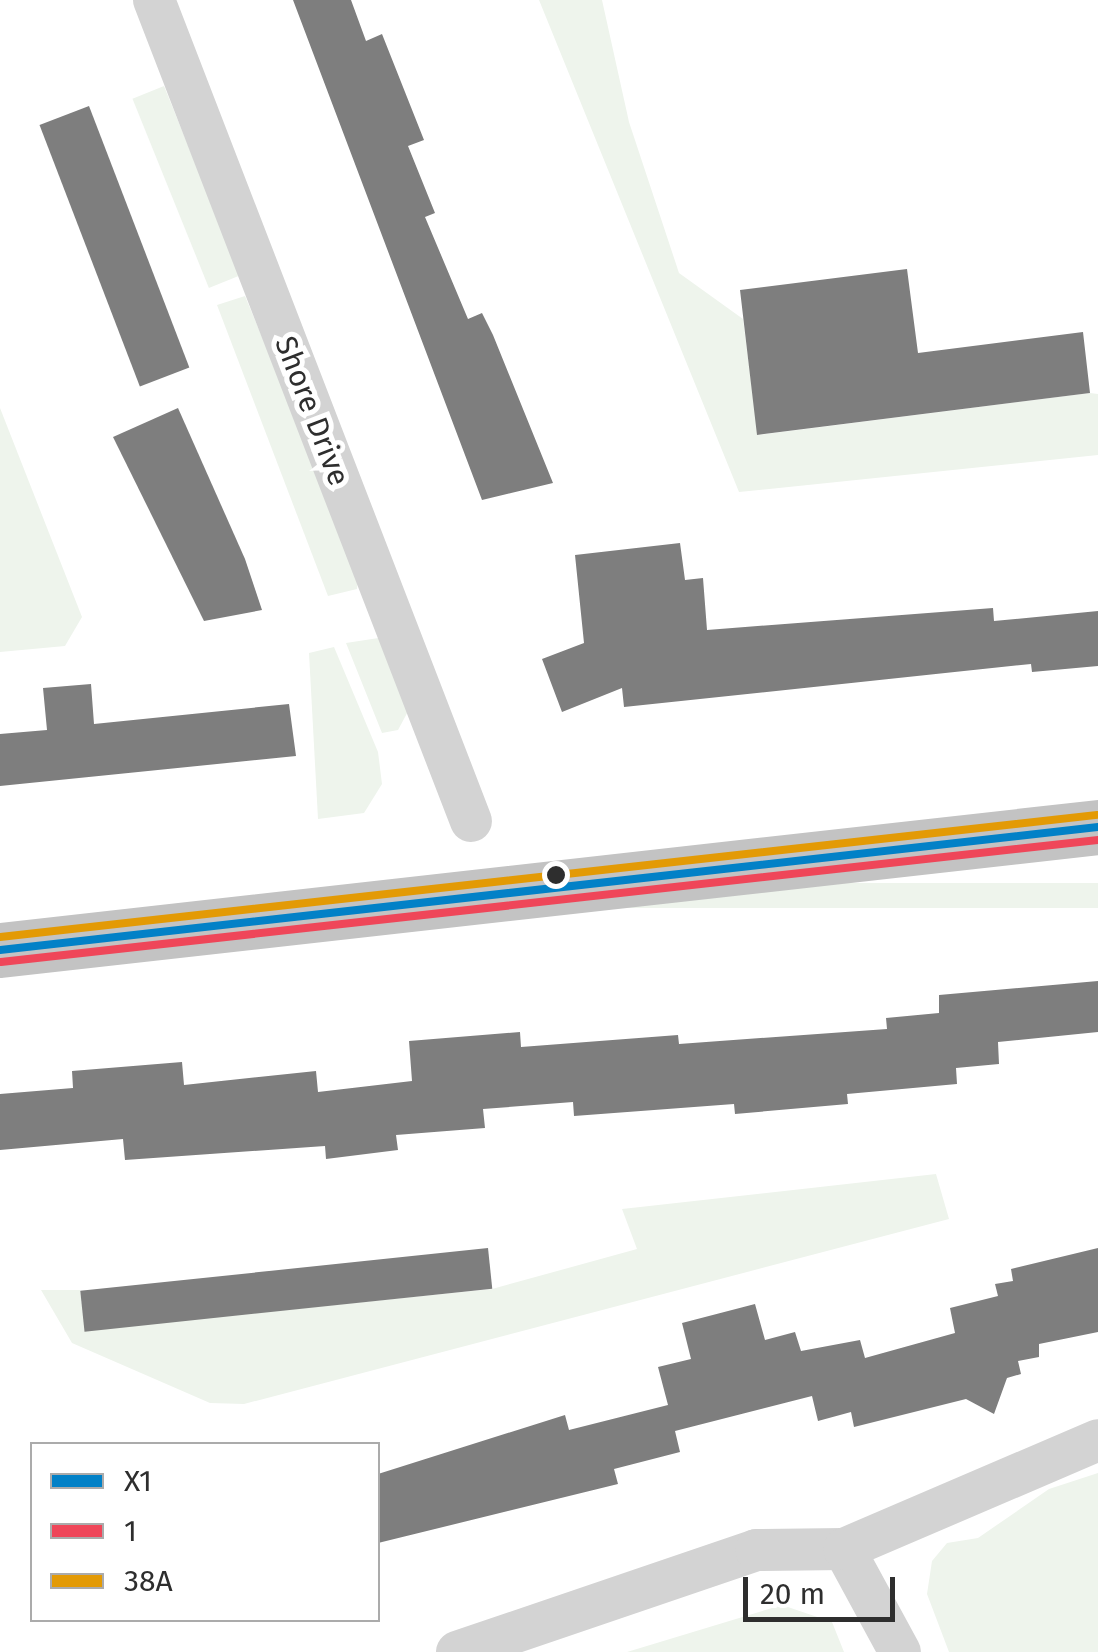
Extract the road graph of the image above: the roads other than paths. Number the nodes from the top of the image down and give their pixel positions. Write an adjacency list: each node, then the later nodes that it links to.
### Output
1 (154, 0): 2 (street, Shore Drive)
2 (471, 821)
3 (1098, 827): 4 (highway)
4 (0, 950)
5 (1098, 1440): 6 (street)
6 (844, 1548): 7 (street); 8 (street)
7 (457, 1652)
8 (900, 1652)

